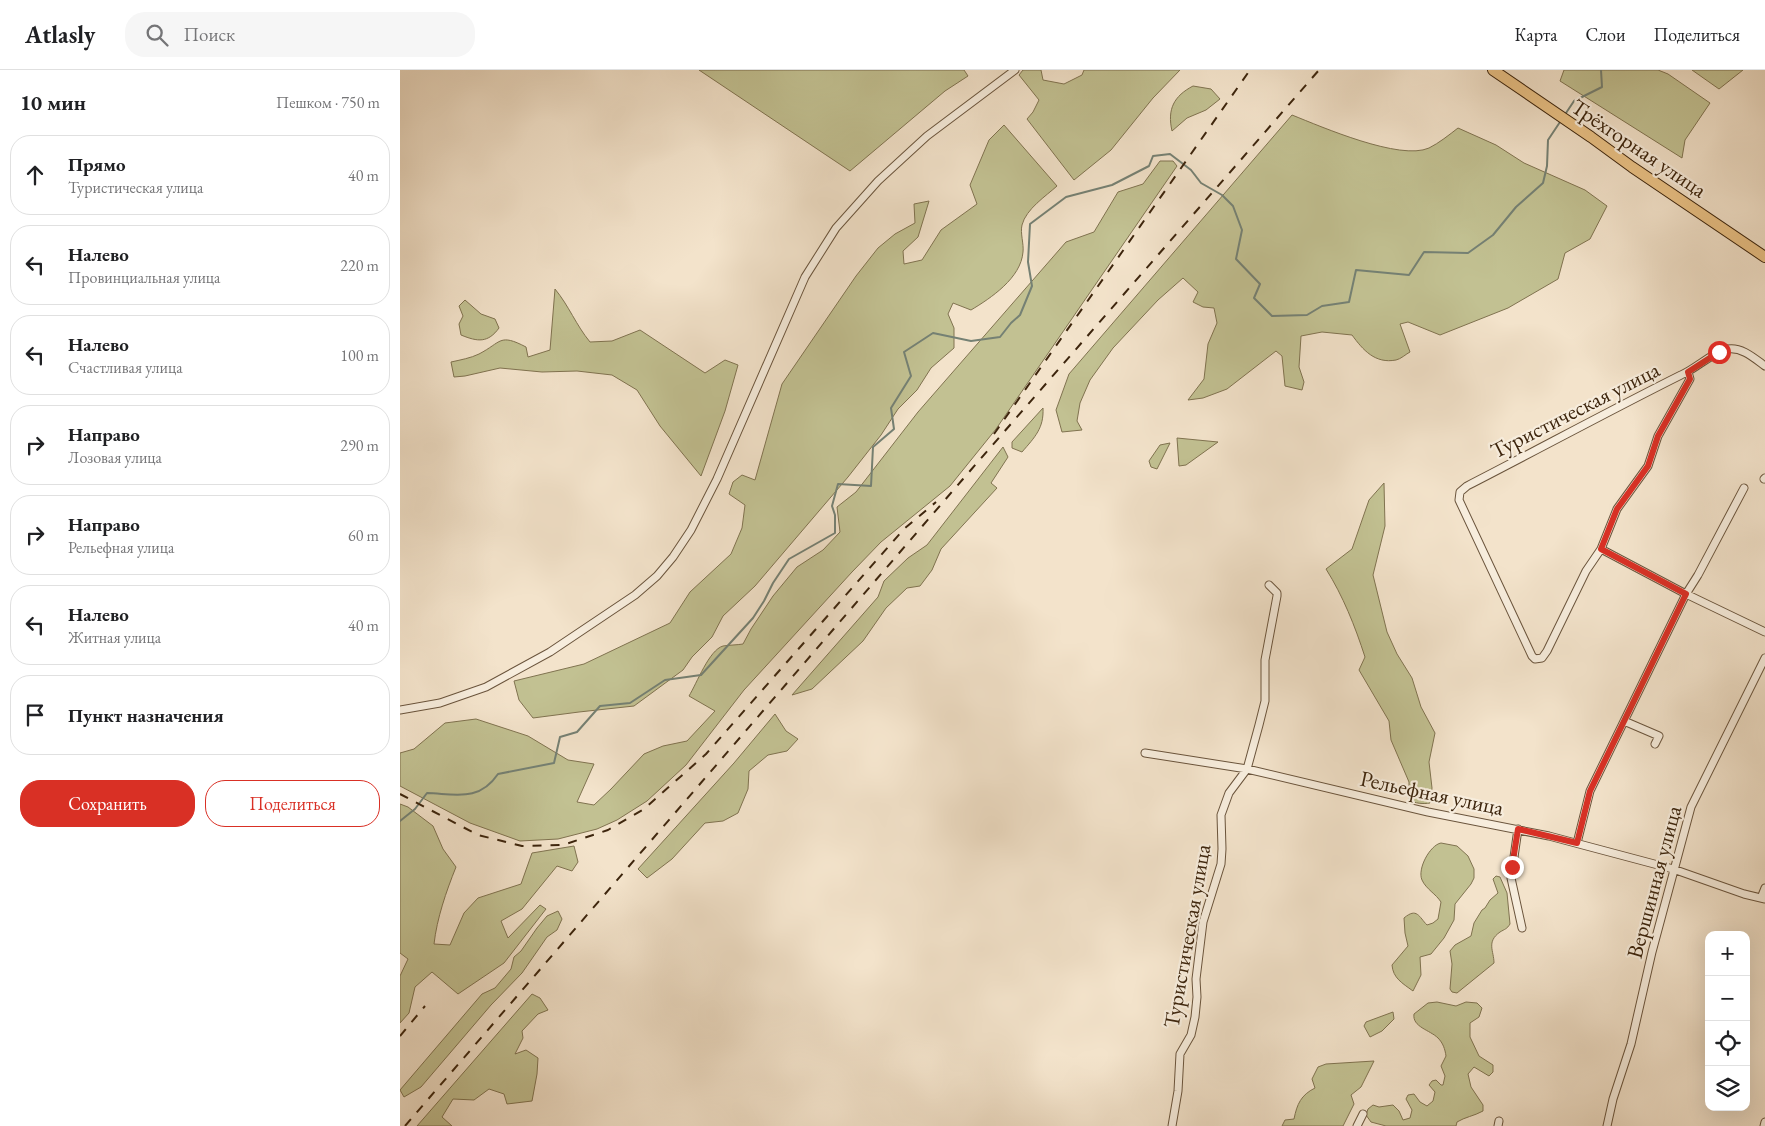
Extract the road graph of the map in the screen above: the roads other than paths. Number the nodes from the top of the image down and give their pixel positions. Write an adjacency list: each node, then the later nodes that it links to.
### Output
1 (1015, 70): 12 (street)
2 (1492, 70): 3 (highway, Трёхгорная улица)
3 (1765, 256)
4 (1765, 366): 5 (street, Туристическая улица)
5 (1688, 372): 7 (street); 7 (street, Туристическая улица)
6 (1744, 488): 9 (street)
7 (1601, 549): 9 (street)
8 (1269, 585): 16 (street, Туристическая улица)
9 (1686, 594): 10 (street); 13 (street)
10 (1765, 632)
11 (1765, 658): 19 (street, Вершинная улица)
12 (400, 710)
13 (1624, 721): 14 (street); 18 (street)
14 (1655, 744)
15 (1145, 753): 16 (street, Рельефная улица)
16 (1247, 769): 17 (street, Рельефная улица); 24 (street, Туристическая улица)
17 (1518, 829): 18 (street, Рельефная улица); 22 (street)
18 (1577, 843): 19 (street, Рельефная улица)
19 (1673, 869): 21 (street, Рельефная улица); 26 (street, Вершинная улица)
20 (1765, 888): 21 (street)
21 (1763, 899)
22 (1522, 928)
23 (1363, 1114): 25 (street)
24 (1172, 1126)
25 (1357, 1126)
26 (1607, 1126)

